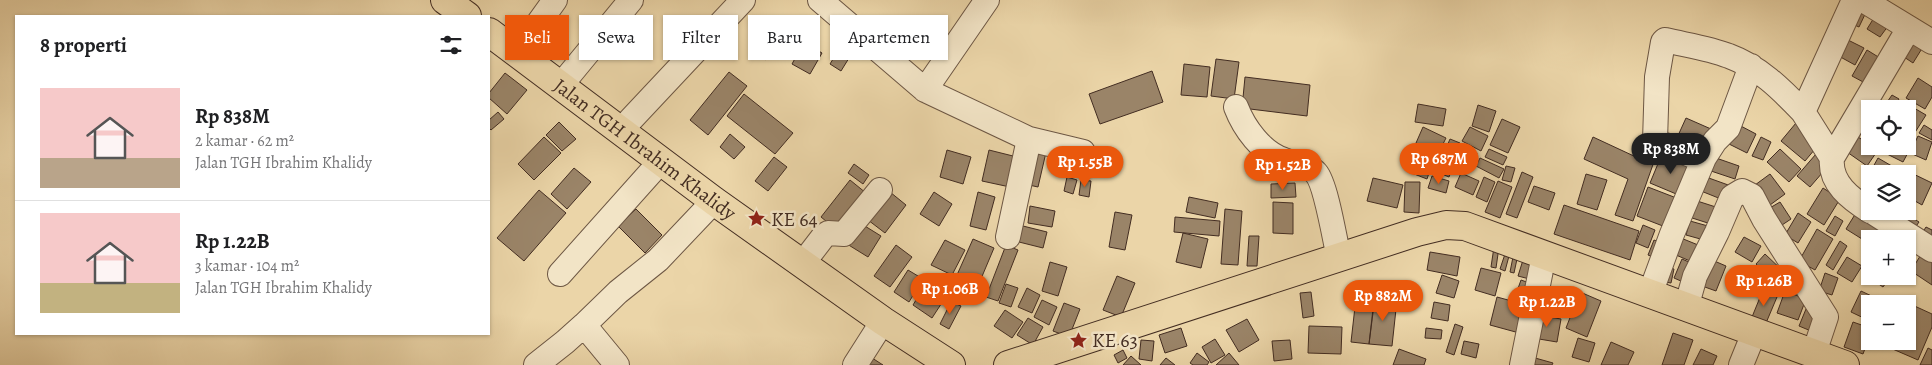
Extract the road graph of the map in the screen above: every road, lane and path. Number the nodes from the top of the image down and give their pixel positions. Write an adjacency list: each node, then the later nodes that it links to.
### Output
1 (445, 0): 9 (main road)
2 (555, 0): 10 (street)
3 (631, 0): 17 (street)
4 (744, 0): 21 (street)
5 (820, 0): 18 (street)
6 (987, 0): 18 (street)
7 (1854, 0): 20 (street)
8 (1863, 0): 11 (street)
9 (466, 15)
10 (544, 15)
11 (1909, 28): 13 (street); 24 (street)
12 (490, 33): 14 (main road, Jalan TGH Ibrahim Khalidy)
13 (1932, 42)
14 (505, 44)
15 (527, 60): 17 (main road, Jalan TGH Ibrahim Khalidy)
16 (1751, 66): 20 (street); 25 (street); 37 (street)
17 (561, 85): 21 (main road, Jalan TGH Ibrahim Khalidy)
18 (925, 90): 22 (street)
19 (1236, 107): 34 (street)
20 (1803, 112): 24 (street)
21 (621, 130): 26 (main road, Jalan TGH Ibrahim Khalidy)
22 (1029, 139): 23 (street); 31 (street)
23 (1083, 152)
24 (1832, 158): 29 (street)
25 (1701, 159)
26 (661, 161): 28 (main road, Jalan TGH Ibrahim Khalidy); 36 (street)
27 (880, 190): 35 (street)
28 (714, 201): 35 (main road, Jalan TGH Ibrahim Khalidy); 40 (street)
29 (1861, 204)
30 (1885, 220): 32 (street)
31 (1008, 237)
32 (1932, 250)
33 (1544, 255): 34 (main road); 37 (main road); 48 (street)
34 (1339, 258): 47 (main road)
35 (803, 263): 39 (main road, Jalan TGH Ibrahim Khalidy)
36 (560, 274)
37 (1650, 294): 38 (main road)
38 (1686, 308): 41 (main road); 42 (street)
39 (883, 322): 45 (street); 46 (main road, Jalan TGH Ibrahim Khalidy)
40 (584, 325): 43 (street); 44 (street)
41 (1754, 333): 42 (main road); 49 (street)
42 (1814, 353): 50 (main road)
43 (536, 365)
44 (617, 365)
45 (855, 365)
46 (951, 365)
47 (1008, 365)
48 (1522, 365)
49 (1740, 365)
50 (1845, 365)

